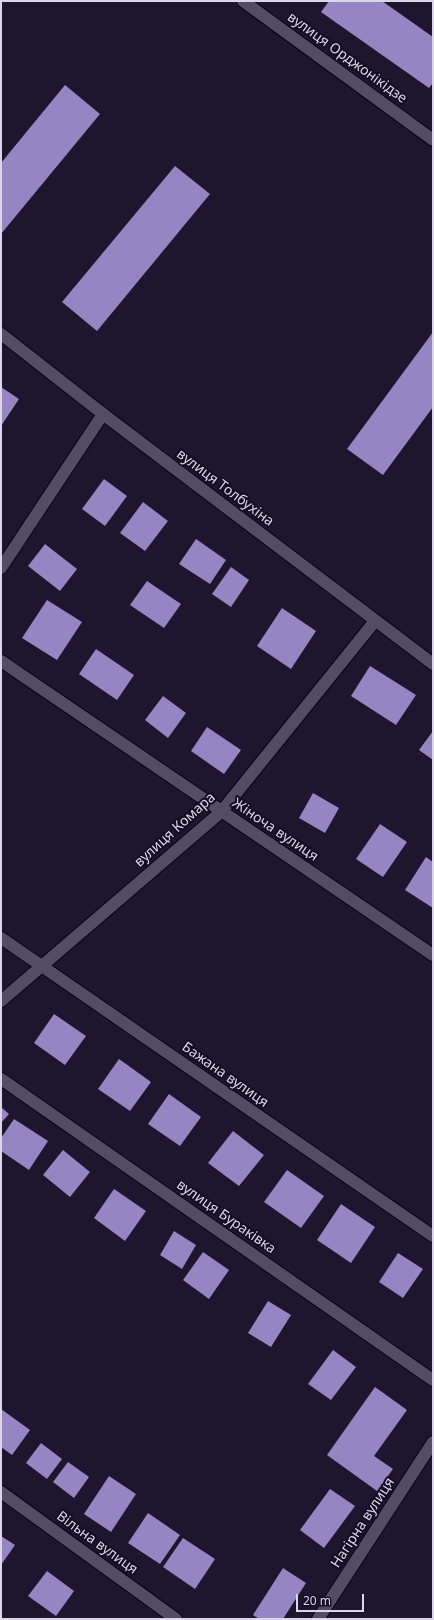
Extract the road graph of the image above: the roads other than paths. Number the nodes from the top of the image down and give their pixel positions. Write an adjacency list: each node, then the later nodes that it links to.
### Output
1 (243, 1): 2 (street, вулиця Орджонікідзе)
2 (433, 140)
3 (1, 334): 4 (street, вулиця Толбухіна)
4 (102, 414): 5 (street); 6 (street, вулиця Толбухіна)
5 (1, 568)
6 (376, 621): 8 (street, вулиця Толбухіна); 9 (street, вулиця Комара)
7 (1, 662): 9 (street, Жіноча вулиця)
8 (433, 664)
9 (221, 812): 11 (street, Жіноча вулиця); 12 (street, вулиця Комара)
10 (1, 938): 12 (street, Бажана вулиця)
11 (433, 955)
12 (42, 967): 13 (street, вулиця Комара); 15 (street, Бажана вулиця)
13 (1, 1001)
14 (1, 1079): 16 (street, вулиця Бураківка)
15 (433, 1236)
16 (433, 1380)
17 (433, 1442): 20 (street, Нагірна вулиця)
18 (1, 1492): 19 (street, Вільна вулиця)
19 (176, 1619)
20 (318, 1619)

